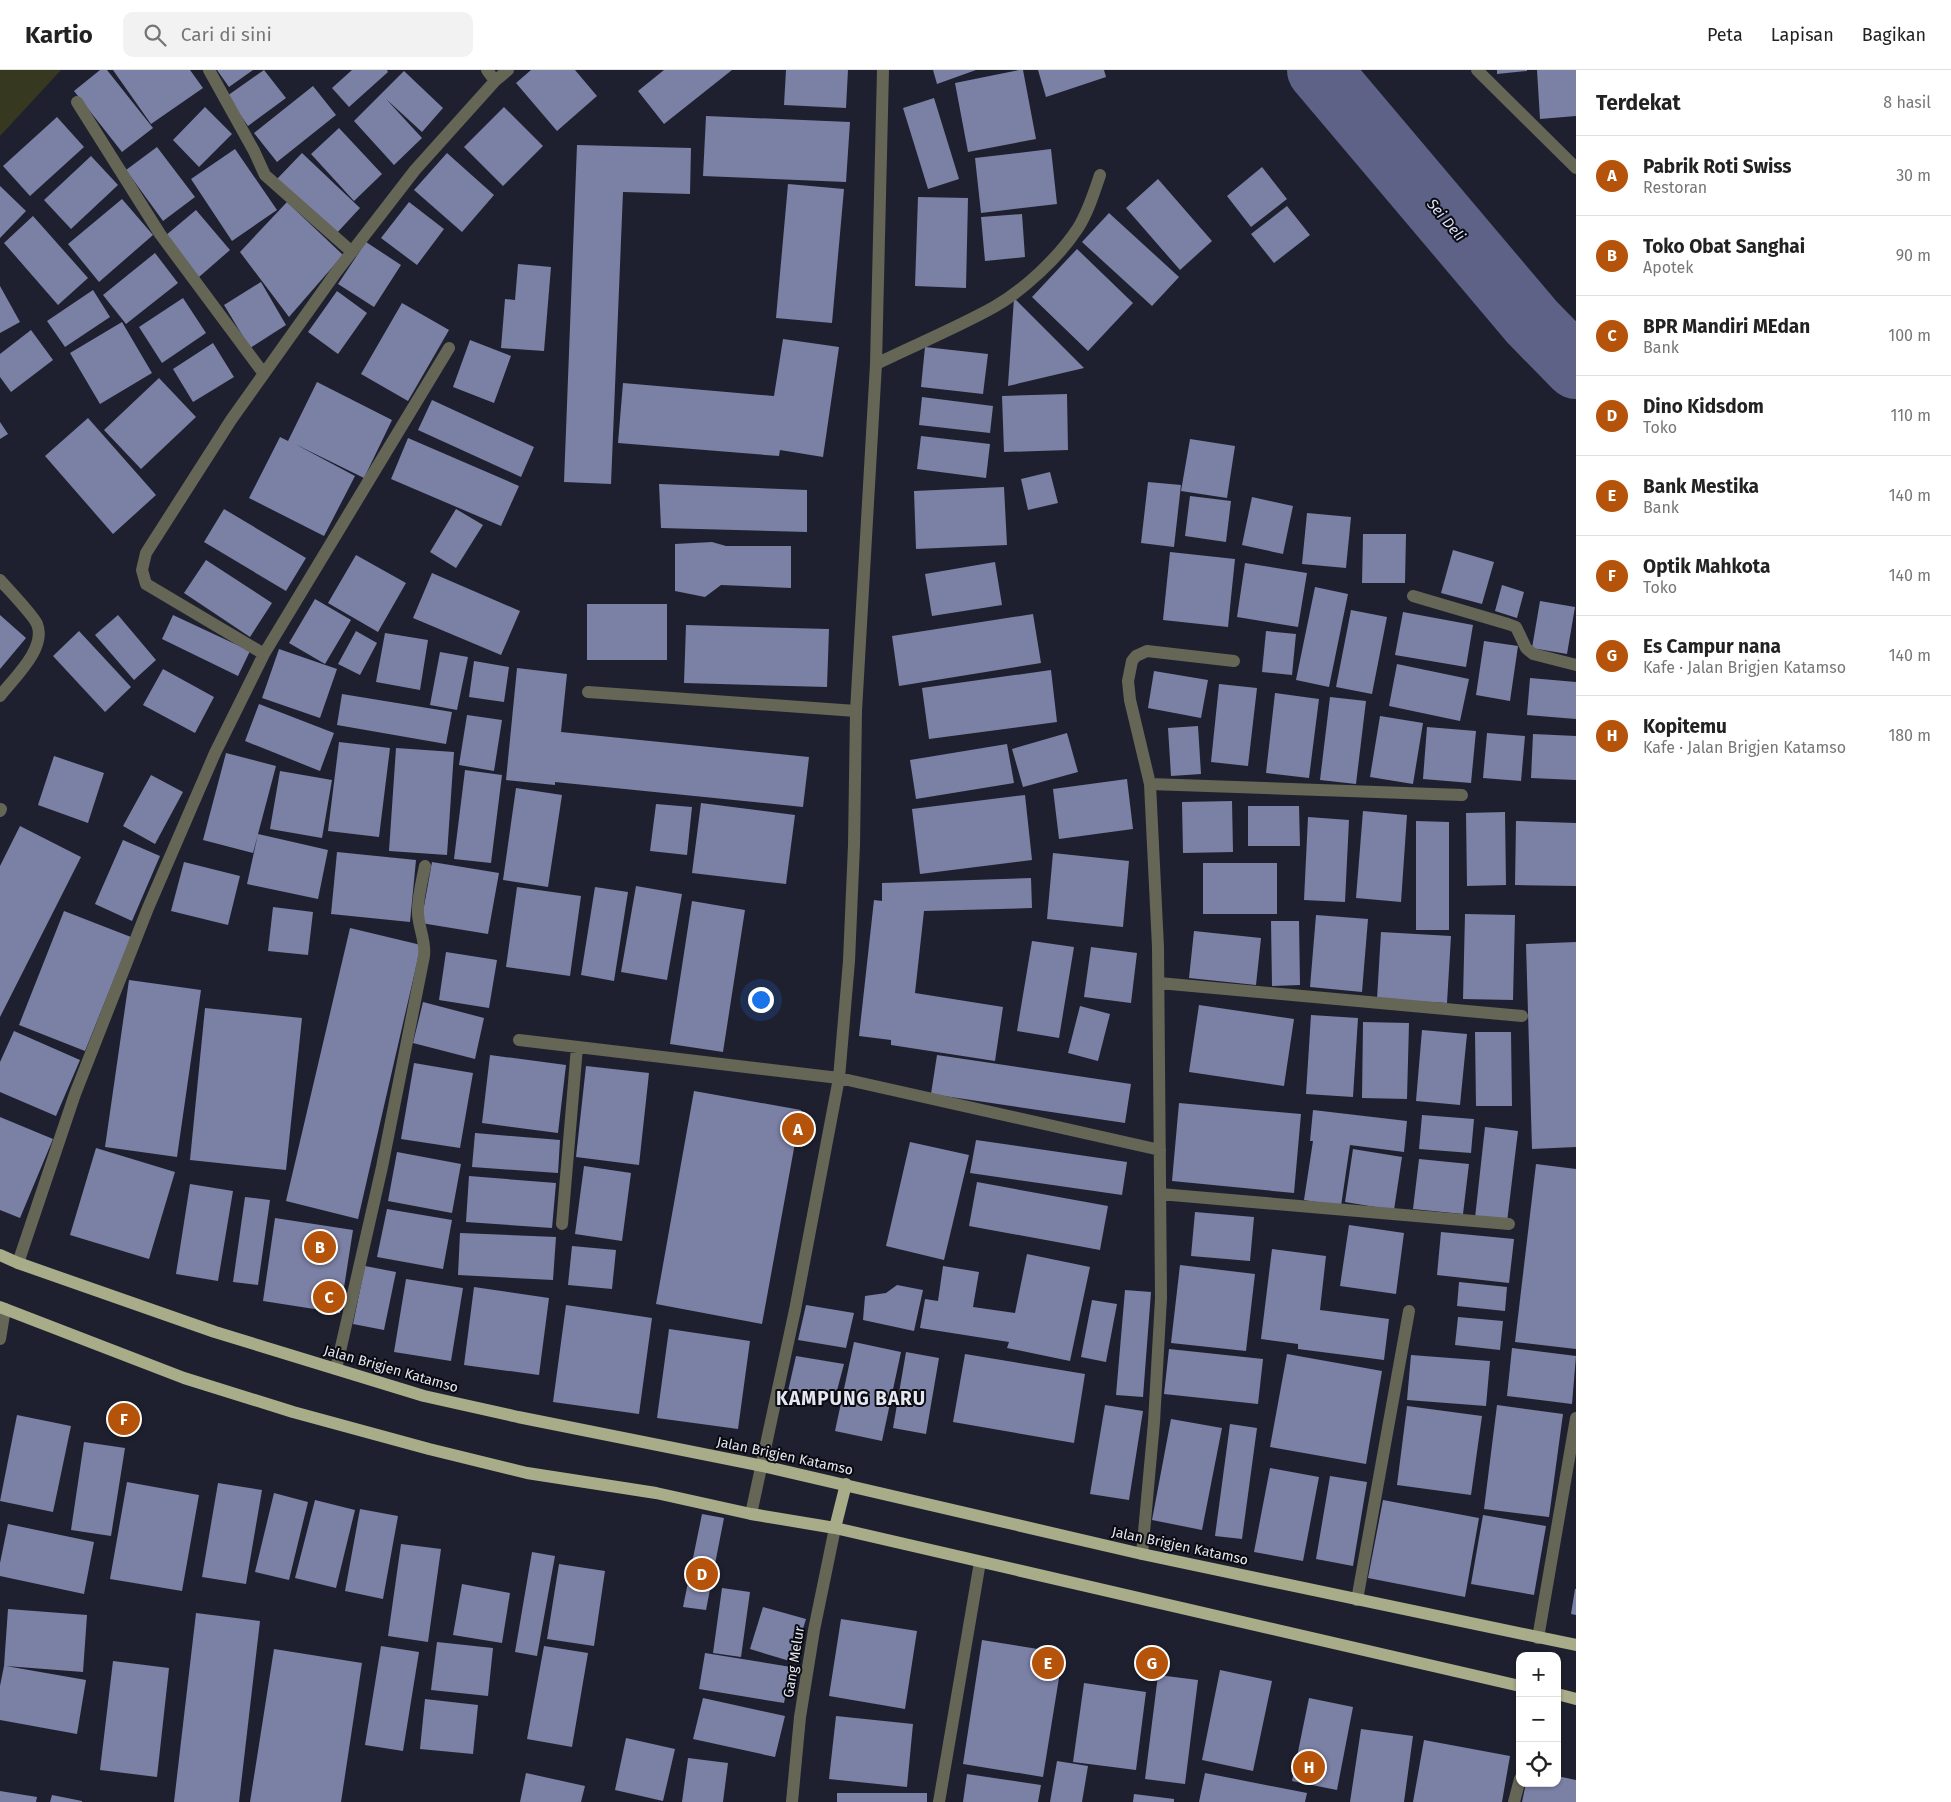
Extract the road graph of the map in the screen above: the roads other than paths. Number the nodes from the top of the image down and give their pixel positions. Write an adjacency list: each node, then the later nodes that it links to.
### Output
1 (209, 70): 10 (street)
2 (487, 70): 6 (street)
3 (508, 70): 6 (street)
4 (883, 70): 12 (street)
5 (1477, 70): 8 (street)
6 (495, 81): 10 (street)
7 (77, 102): 13 (street)
8 (1576, 168)
9 (1100, 175): 12 (street)
10 (352, 252): 13 (street)
11 (448, 348): 16 (street)
12 (876, 364): 21 (street)
13 (264, 374): 16 (street)
14 (0, 580): 20 (street)
15 (1413, 596): 18 (street)
16 (264, 654): 35 (street)
17 (1234, 661): 22 (street)
18 (1576, 665)
19 (588, 692): 21 (street)
20 (0, 696)
21 (856, 711): 29 (street)
22 (1150, 784): 23 (street); 25 (street)
23 (1462, 794)
24 (424, 866): 39 (street)
25 (1159, 983): 26 (street); 30 (street)
26 (1522, 1016)
27 (519, 1040): 28 (street)
28 (577, 1047): 29 (street); 32 (street)
29 (839, 1078): 30 (street); 41 (street)
30 (1160, 1150): 31 (street)
31 (1160, 1194): 33 (street); 45 (street)
32 (562, 1224)
33 (1509, 1224)
34 (0, 1255): 35 (main road, Jalan Brigjen Katamso)
35 (18, 1263): 39 (main road, Jalan Brigjen Katamso)
36 (2, 1308): 38 (street); 43 (main road)
37 (1409, 1311): 47 (street)
38 (0, 1339)
39 (336, 1369): 41 (main road, Jalan Brigjen Katamso)
40 (1576, 1418): 48 (street)
41 (763, 1466): 42 (main road, Jalan Brigjen Katamso); 43 (street)
42 (846, 1484): 44 (main road); 45 (main road, Jalan Brigjen Katamso)
43 (751, 1514): 44 (main road)
44 (834, 1528): 46 (main road); 54 (street, Gang Melur)
45 (1142, 1554): 47 (main road, Jalan Brigjen Katamso)
46 (980, 1562): 50 (main road); 55 (street)
47 (1357, 1600): 48 (main road, Jalan Brigjen Katamso)
48 (1538, 1638): 49 (main road, Jalan Brigjen Katamso)
49 (1576, 1645)
50 (1516, 1685)
51 (1561, 1695): 52 (main road)
52 (1576, 1699)
53 (1518, 1787): 56 (street)
54 (792, 1802)
55 (939, 1802)
56 (1514, 1802)

